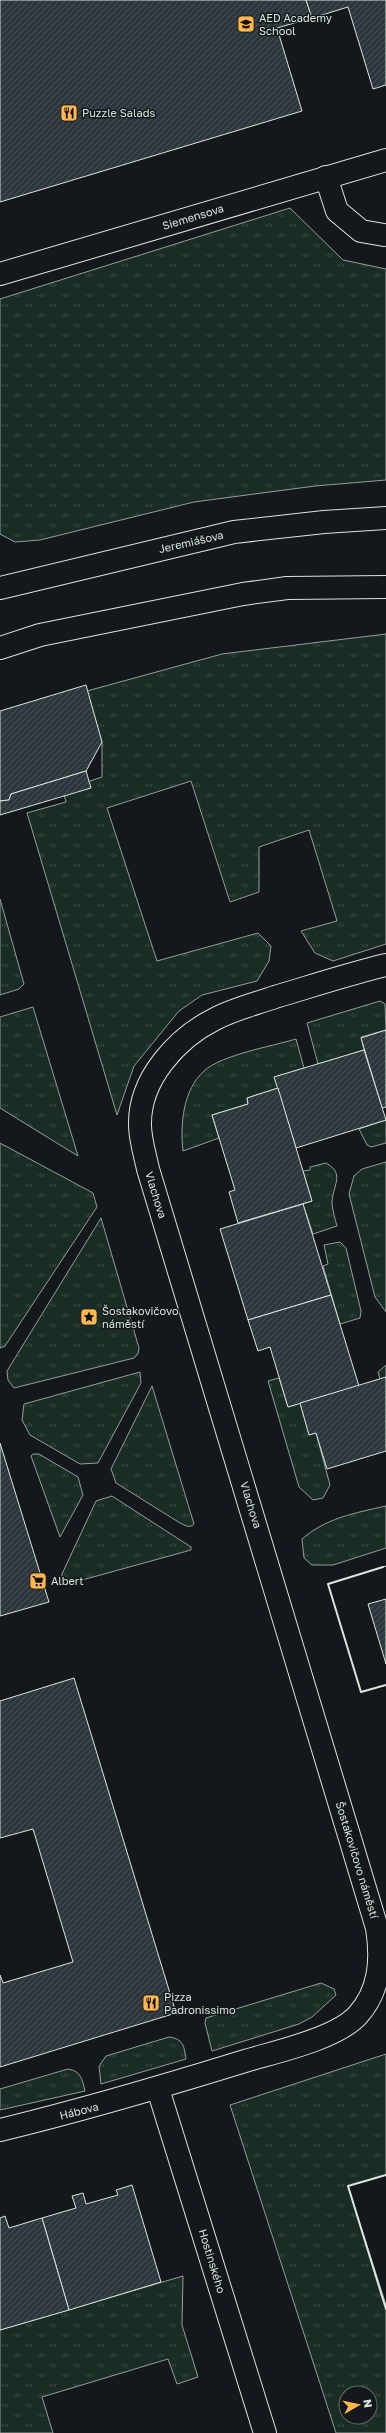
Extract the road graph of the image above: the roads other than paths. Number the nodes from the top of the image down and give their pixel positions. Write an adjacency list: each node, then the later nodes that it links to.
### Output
1 (386, 160): 2 (street, Siemensova)
2 (326, 177): 3 (street); 4 (street, Siemensova)
3 (384, 235)
4 (0, 274)
5 (386, 518): 7 (street, Jeremiášova)
6 (386, 587): 8 (street)
7 (0, 588)
8 (0, 648)
9 (386, 965): 10 (street, Vlachova)
10 (270, 1567): 11 (street, Šostakovičovo náměstí)
11 (158, 2089): 12 (street, Hábova); 13 (street, Hostinského)
12 (0, 2130)
13 (265, 2433)

